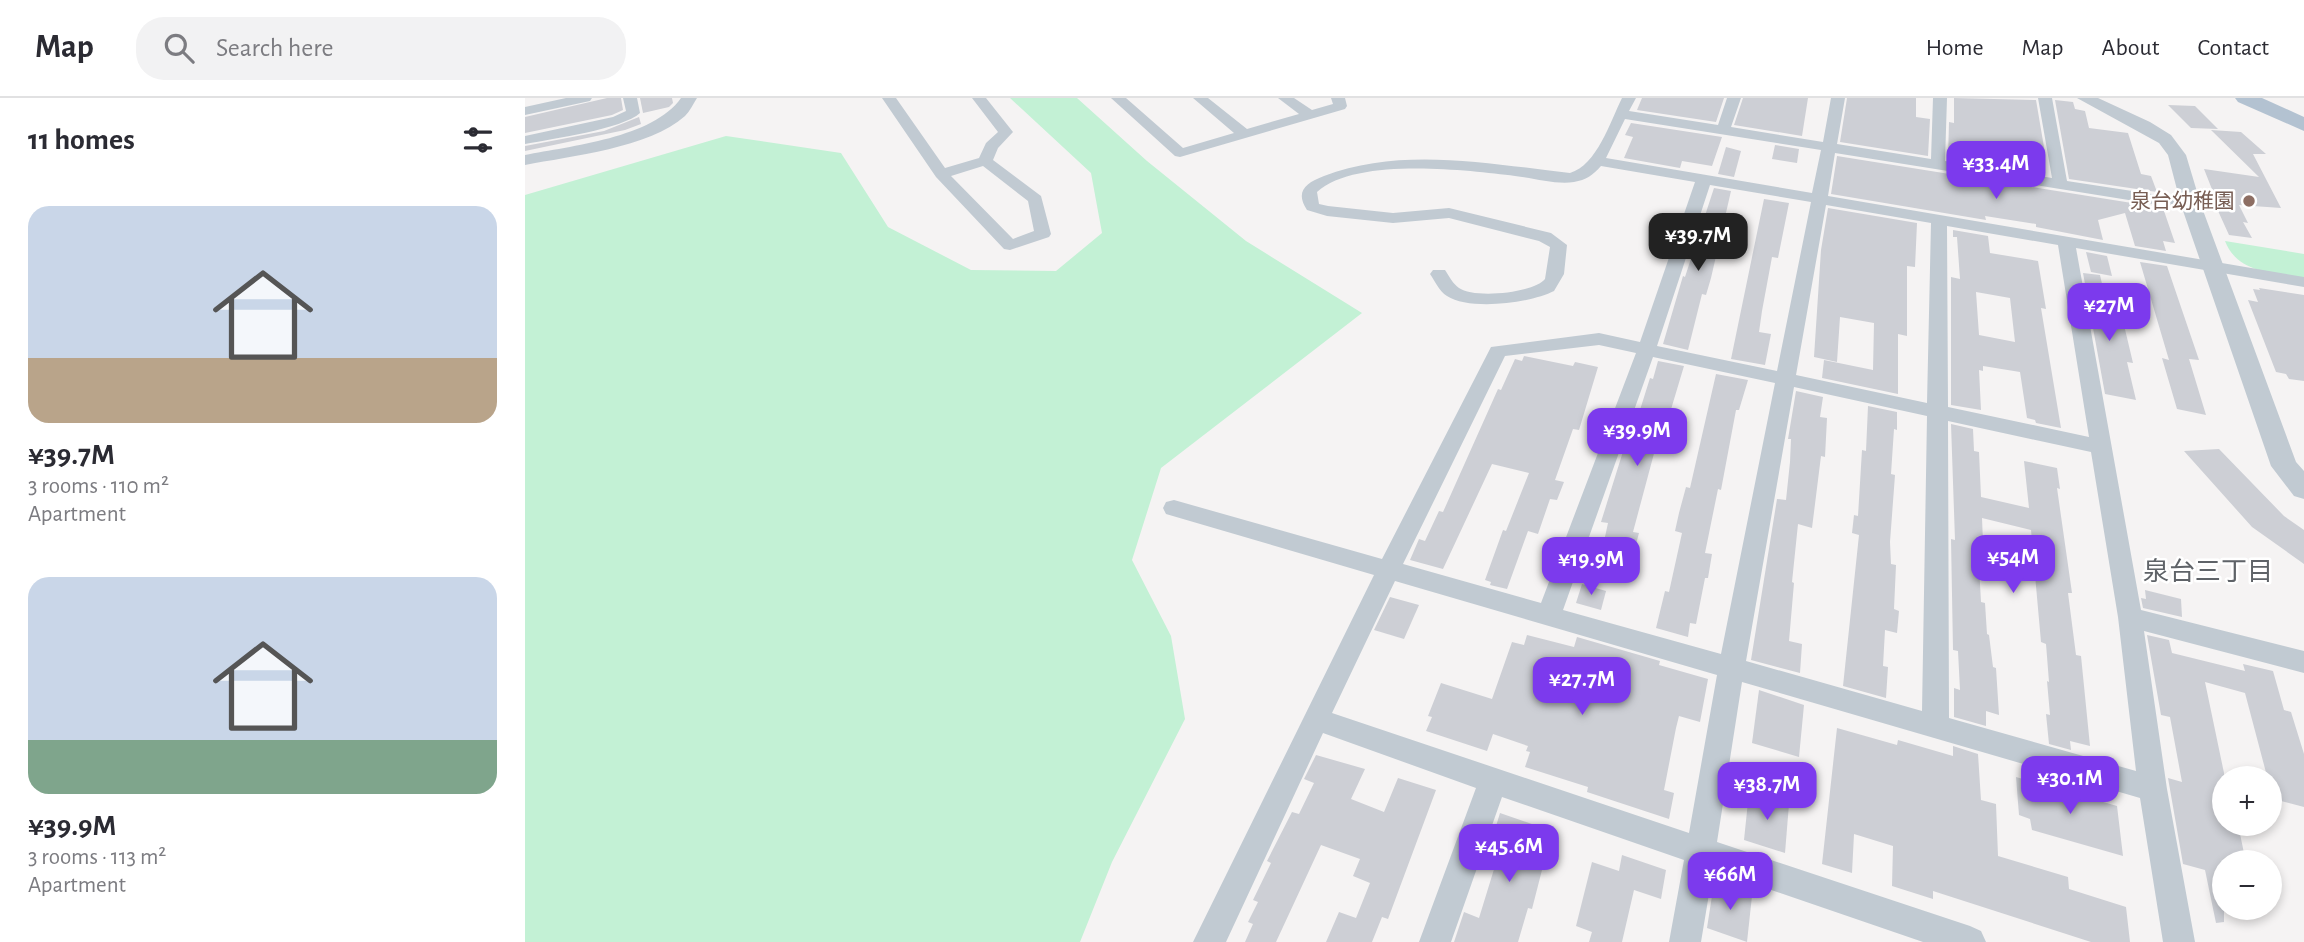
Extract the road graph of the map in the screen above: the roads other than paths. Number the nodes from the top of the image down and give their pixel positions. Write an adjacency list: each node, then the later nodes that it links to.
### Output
1 (585, 98): 18 (street)
2 (630, 98): 25 (street)
3 (689, 98): 27 (street)
4 (889, 98): 31 (street)
5 (979, 98): 29 (street)
6 (1118, 98): 24 (street)
7 (1200, 98): 24 (street)
8 (1285, 98): 20 (street)
9 (1338, 98): 20 (street)
10 (1629, 98): 19 (street)
11 (1734, 98): 23 (street)
12 (1838, 98): 26 (street)
13 (1940, 98): 30 (street)
14 (2045, 98): 33 (street)
15 (2085, 98): 35 (street)
16 (2245, 98): 22 (main road)
17 (2264, 98): 21 (main road)
18 (525, 111)
19 (1621, 114): 23 (street); 28 (street)
20 (1310, 115): 24 (street)
21 (2304, 116)
22 (2304, 125)
23 (1723, 130): 26 (street)
24 (1245, 134)
25 (525, 140)
26 (1829, 147): 30 (street); 34 (street)
27 (525, 160)
28 (1597, 161): 32 (street); 39 (street)
29 (985, 162): 31 (street); 31 (street)
30 (1938, 163): 33 (street)
31 (941, 174)
32 (1704, 179): 34 (street); 41 (street)
33 (2060, 183): 35 (street)
34 (1819, 199): 36 (street); 42 (street)
35 (2191, 205): 38 (street)
36 (1940, 220): 37 (street); 43 (street)
37 (2066, 241): 38 (street); 44 (street)
38 (2215, 267): 40 (street); 45 (street)
39 (1439, 274)
40 (2304, 282)
41 (1647, 348): 42 (street); 47 (street); 48 (street)
42 (1786, 379): 43 (street); 51 (street)
43 (1938, 413): 44 (street); 53 (street)
44 (2101, 447): 49 (street)
45 (2304, 489)
46 (1174, 508): 47 (street)
47 (1389, 569): 48 (street); 52 (street)
48 (1549, 614): 51 (street)
49 (2130, 617): 50 (street); 55 (street)
50 (2304, 662)
51 (1732, 666): 53 (street); 56 (street)
52 (1317, 719): 54 (street); 58 (street)
53 (1935, 725): 55 (street)
54 (1493, 781): 56 (street); 59 (street)
55 (2153, 789): 62 (street)
56 (1701, 849): 57 (street); 60 (street)
57 (1931, 936): 61 (street)
58 (1209, 942)
59 (1435, 942)
60 (1685, 942)
61 (1970, 942)
62 (2179, 942)

